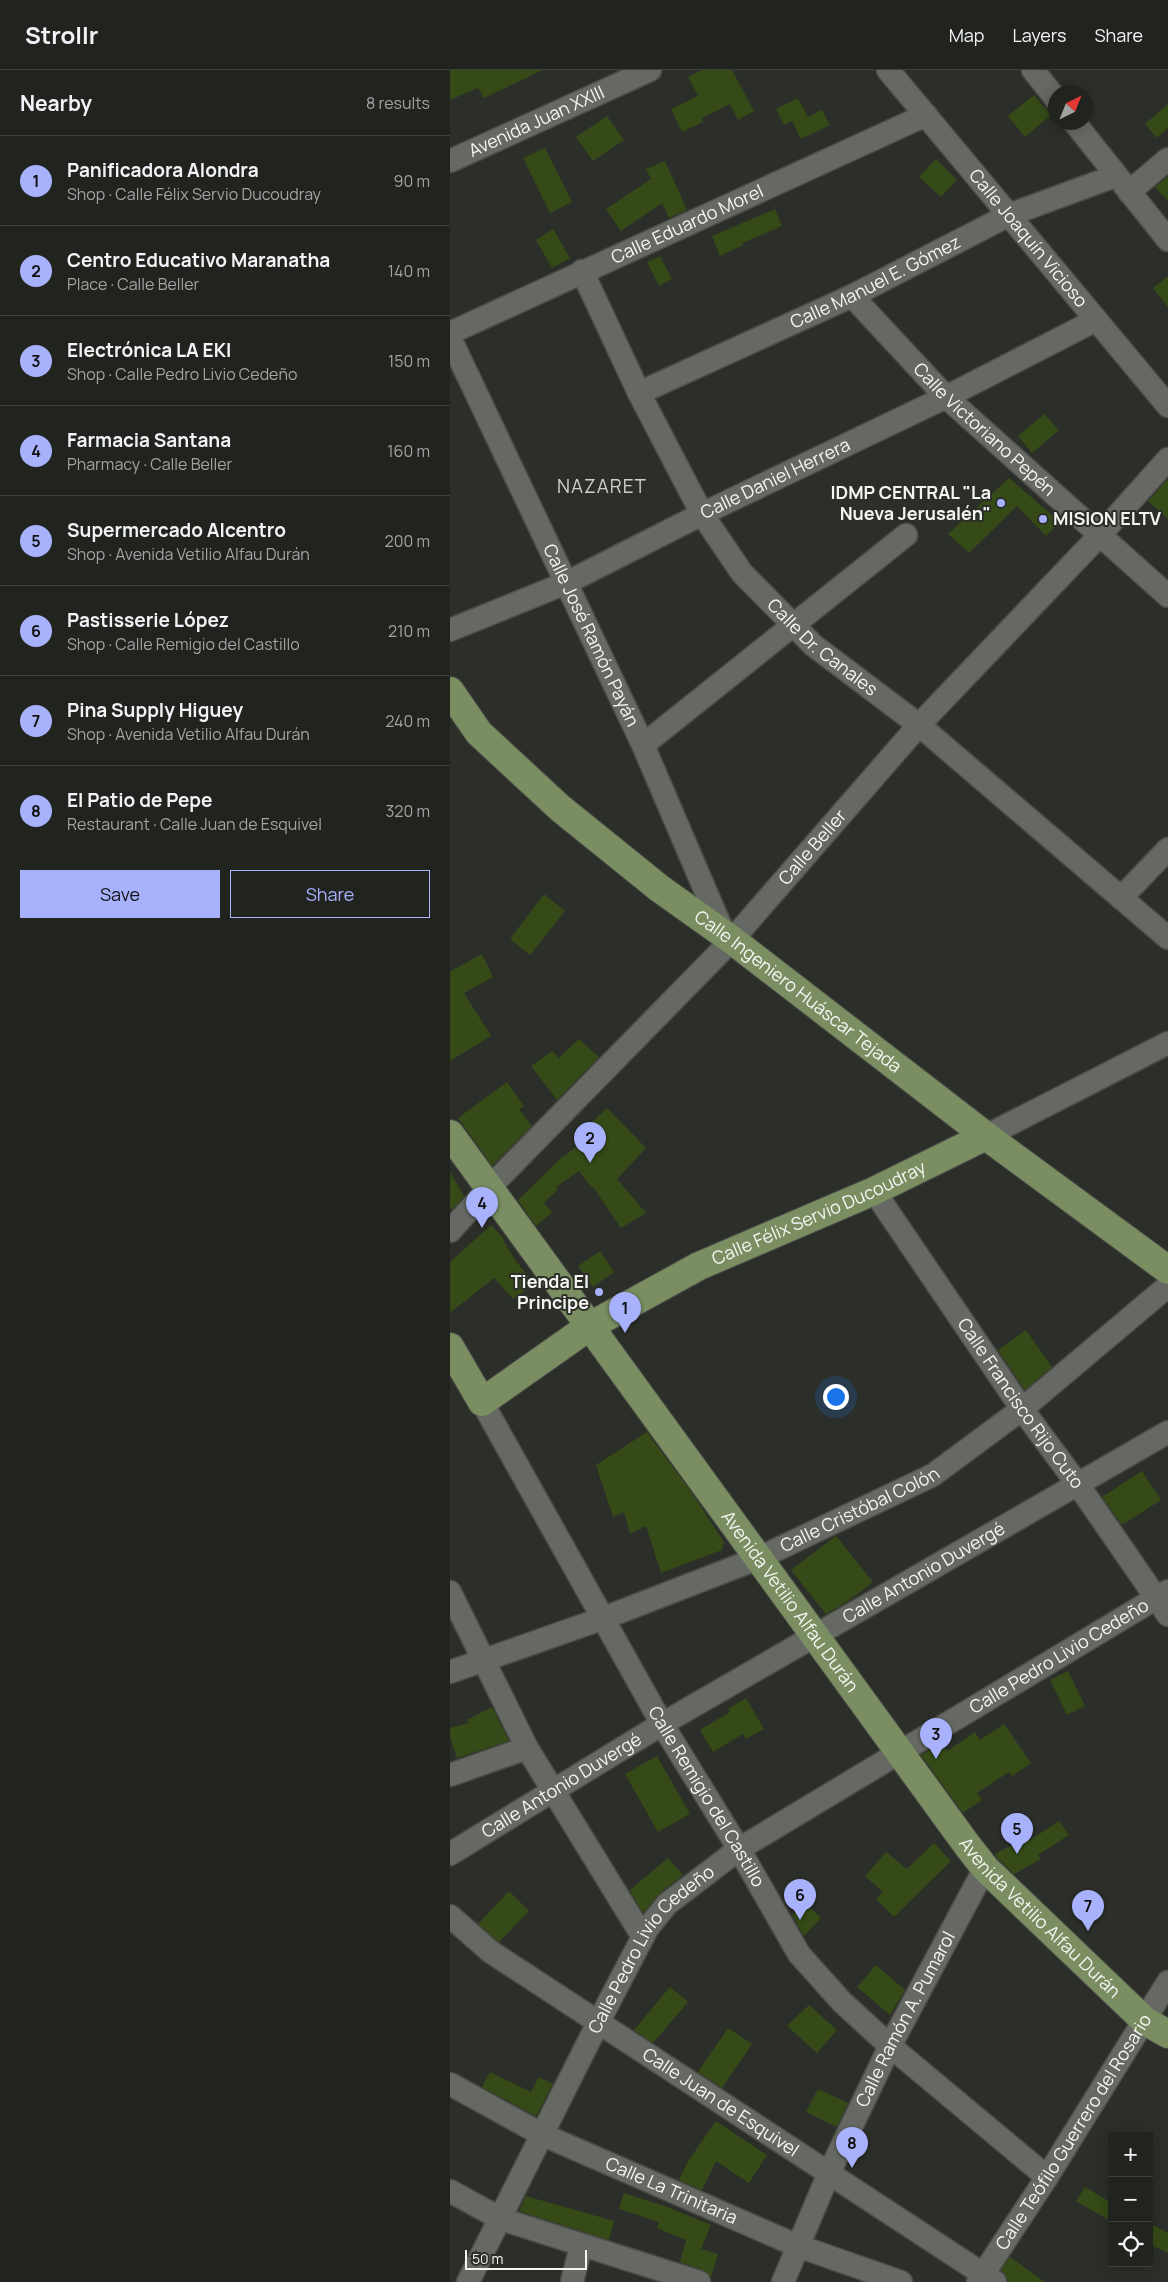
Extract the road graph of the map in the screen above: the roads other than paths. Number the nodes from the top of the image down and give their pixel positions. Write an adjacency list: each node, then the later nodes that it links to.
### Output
1 (650, 70): 8 (street, Avenida Juan XXIII)
2 (888, 70): 5 (street, Calle Joaquín Vicioso)
3 (1033, 70): 4 (street)
4 (1048, 89)
5 (926, 115): 10 (street, Calle Joaquín Vicioso); 12 (street, Calle Eduardo Morel)
6 (1080, 130): 9 (street)
7 (1168, 159): 9 (street)
8 (450, 161)
9 (1122, 184): 10 (street, Calle Manuel E. Gómez); 11 (street)
10 (1009, 215): 13 (street, Calle Manuel E. Gómez); 14 (street, Calle Joaquín Vicioso)
11 (1168, 240)
12 (582, 271): 15 (street, Calle Eduardo Morel); 17 (street, Calle Dr. Canales)
13 (852, 296): 17 (street, Calle Manuel E. Gómez); 18 (street, Calle Victoriano Pepén)
14 (1096, 320): 18 (street, Calle Daniel Herrera); 19 (street, Calle Joaquín Vicioso)
15 (450, 333)
16 (450, 338): 24 (street, Calle José Ramón Payán)
17 (639, 393): 21 (street, Calle Dr. Canales)
18 (946, 397): 21 (street, Calle Daniel Herrera); 23 (street, Calle Victoriano Pepén)
19 (1168, 406)
20 (1168, 459): 23 (street, Calle Beller)
21 (702, 514): 24 (street, Calle Daniel Herrera); 26 (street, Calle Dr. Canales)
22 (906, 535): 26 (street)
23 (1100, 535): 25 (street, Calle Victoriano Pepén); 29 (street, Calle Beller)
24 (566, 583): 27 (street, Calle Daniel Herrera); 30 (street, Calle José Ramón Payán)
25 (1168, 596)
26 (794, 624): 29 (street, Calle Dr. Canales); 30 (street)
27 (450, 630)
28 (450, 691): 33 (main road, Calle Ingeniero Huáscar Tejada)
29 (919, 725): 32 (street, Calle Dr. Canales); 33 (street, Calle Beller)
30 (643, 745): 33 (street, Calle José Ramón Payán)
31 (1168, 849): 32 (street)
32 (1121, 898): 34 (street, Calle Dr. Canales)
33 (728, 937): 37 (main road, Calle Ingeniero Huáscar Tejada); 38 (street, Calle Beller)
34 (1168, 938)
35 (1168, 1043): 37 (street, Calle Félix Servio Ducoudray)
36 (450, 1134): 38 (main road, Avenida Vetilio Alfau Durán)
37 (986, 1136): 39 (main road, Calle Félix Servio Ducoudray); 41 (main road, Calle Ingeniero Huáscar Tejada)
38 (489, 1188): 40 (street, Calle Beller); 43 (main road, Avenida Vetilio Alfau Durán)
39 (874, 1191): 43 (main road, Calle Félix Servio Ducoudray); 46 (street, Calle Francisco Rijo Cuto)
40 (450, 1231)
41 (1168, 1270)
42 (1168, 1286): 46 (street, Calle Cristóbal Colón)
43 (590, 1326): 45 (main road, Calle Félix Servio Ducoudray); 49 (main road, Avenida Vetilio Alfau Durán)
44 (450, 1347): 45 (main road, Calle Remigio del Castillo)
45 (482, 1402): 52 (street, Calle Remigio del Castillo)
46 (1022, 1409): 48 (street, Calle Francisco Rijo Cuto); 49 (street, Calle Cristóbal Colón)
47 (1168, 1432): 48 (street, Calle Antonio Duvergé)
48 (1079, 1486): 51 (street, Calle Francisco Rijo Cuto); 53 (street, Calle Antonio Duvergé)
49 (759, 1558): 52 (street, Calle Cristóbal Colón); 53 (main road, Avenida Vetilio Alfau Durán)
50 (450, 1592): 54 (street)
51 (1164, 1601): 58 (street, Calle Pedro Livio Cedeño)
52 (604, 1618): 54 (street, Calle Cristóbal Colón); 56 (street, Calle Remigio del Castillo)
53 (815, 1638): 56 (street, Calle Antonio Duvergé); 58 (main road, Avenida Vetilio Alfau Durán)
54 (482, 1661): 55 (street, Calle Cristóbal Colón); 57 (street)
55 (450, 1672)
56 (662, 1724): 60 (street, Calle Antonio Duvergé); 61 (street, Calle Remigio del Castillo)
57 (527, 1748): 59 (street); 60 (street)
58 (901, 1753): 61 (street, Calle Pedro Livio Cedeño); 63 (main road, Avenida Vetilio Alfau Durán)
59 (450, 1775)
60 (553, 1790): 62 (street, Calle Antonio Duvergé); 65 (street)
61 (739, 1850): 65 (street, Calle Pedro Livio Cedeño); 69 (street, Calle Remigio del Castillo)
62 (450, 1854)
63 (985, 1868): 68 (main road, Avenida Vetilio Alfau Durán); 69 (street, Calle Ramón A. Pumarol)
64 (454, 1929): 67 (street, Calle Juan de Esquivel)
65 (643, 1937): 67 (street, Calle Pedro Livio Cedeño)
66 (1168, 1982): 68 (street, Calle Teófilo Guerrero del Rosario)
67 (598, 2023): 71 (street, Calle Pedro Livio Cedeño); 72 (street, Calle Juan de Esquivel)
68 (1157, 2028): 73 (street, Calle Teófilo Guerrero del Rosario)
69 (890, 2046): 72 (street, Calle Ramón A. Pumarol); 73 (street, Calle Remigio del Castillo)
70 (450, 2084): 71 (street, Calle La Trinitaria)
71 (541, 2134): 75 (street, Calle Pedro Livio Cedeño); 77 (street, Calle La Trinitaria)
72 (830, 2173): 77 (street, Calle Ramón A. Pumarol); 78 (street, Calle Juan de Esquivel)
73 (1047, 2177): 78 (street, Calle Teófilo Guerrero del Rosario)
74 (450, 2191): 75 (street)
75 (501, 2219): 76 (street); 79 (street, Calle Pedro Livio Cedeño)
76 (581, 2246): 80 (street); 81 (street)
77 (798, 2246): 82 (street, Calle Ramón A. Pumarol); 83 (street, Calle La Trinitaria)
78 (985, 2279)
79 (468, 2282)
80 (572, 2282)
81 (699, 2282)
82 (783, 2282)
83 (901, 2282)

